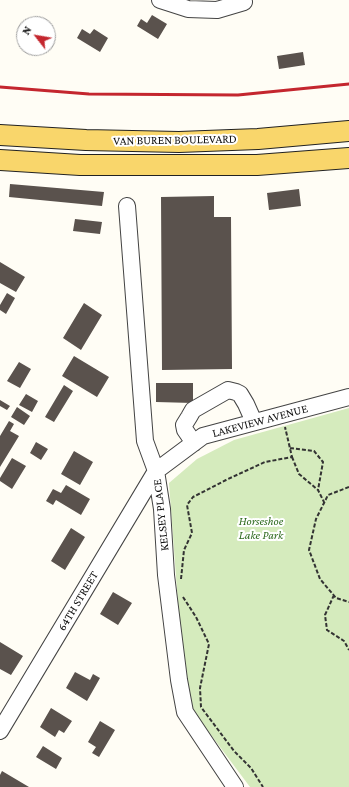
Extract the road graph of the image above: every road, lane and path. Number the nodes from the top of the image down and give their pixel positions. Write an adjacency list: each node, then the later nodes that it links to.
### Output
1 (160, 0): 2 (street)
2 (244, 2)
3 (0, 125): 6 (main road)
4 (349, 131): 6 (main road, VAN BUREN BOULEVARD)
5 (0, 135): 6 (main road, VAN BUREN BOULEVARD)
6 (26, 137)
7 (349, 158): 8 (main road, VAN BUREN BOULEVARD)
8 (0, 160)
9 (127, 206): 16 (street, KELSEY PLACE)
10 (349, 397): 11 (street, LAKEVIEW AVENUE)
11 (254, 422): 13 (street, LAKEVIEW AVENUE); 13 (street)
12 (285, 426): 14 (path)
13 (194, 443): 16 (street, LAKEVIEW AVENUE)
14 (290, 448): 15 (path); 18 (path)
15 (292, 457): 18 (path); 20 (path)
16 (156, 471): 25 (street, 64TH STREET); 26 (street, KELSEY PLACE)
17 (349, 487): 19 (path)
18 (318, 490): 19 (path)
19 (324, 502): 22 (path)
20 (181, 585)
21 (181, 593): 27 (path)
22 (334, 595): 23 (path); 24 (path)
23 (349, 602)
24 (349, 650)
25 (0, 731)
26 (235, 787)
27 (263, 787)

